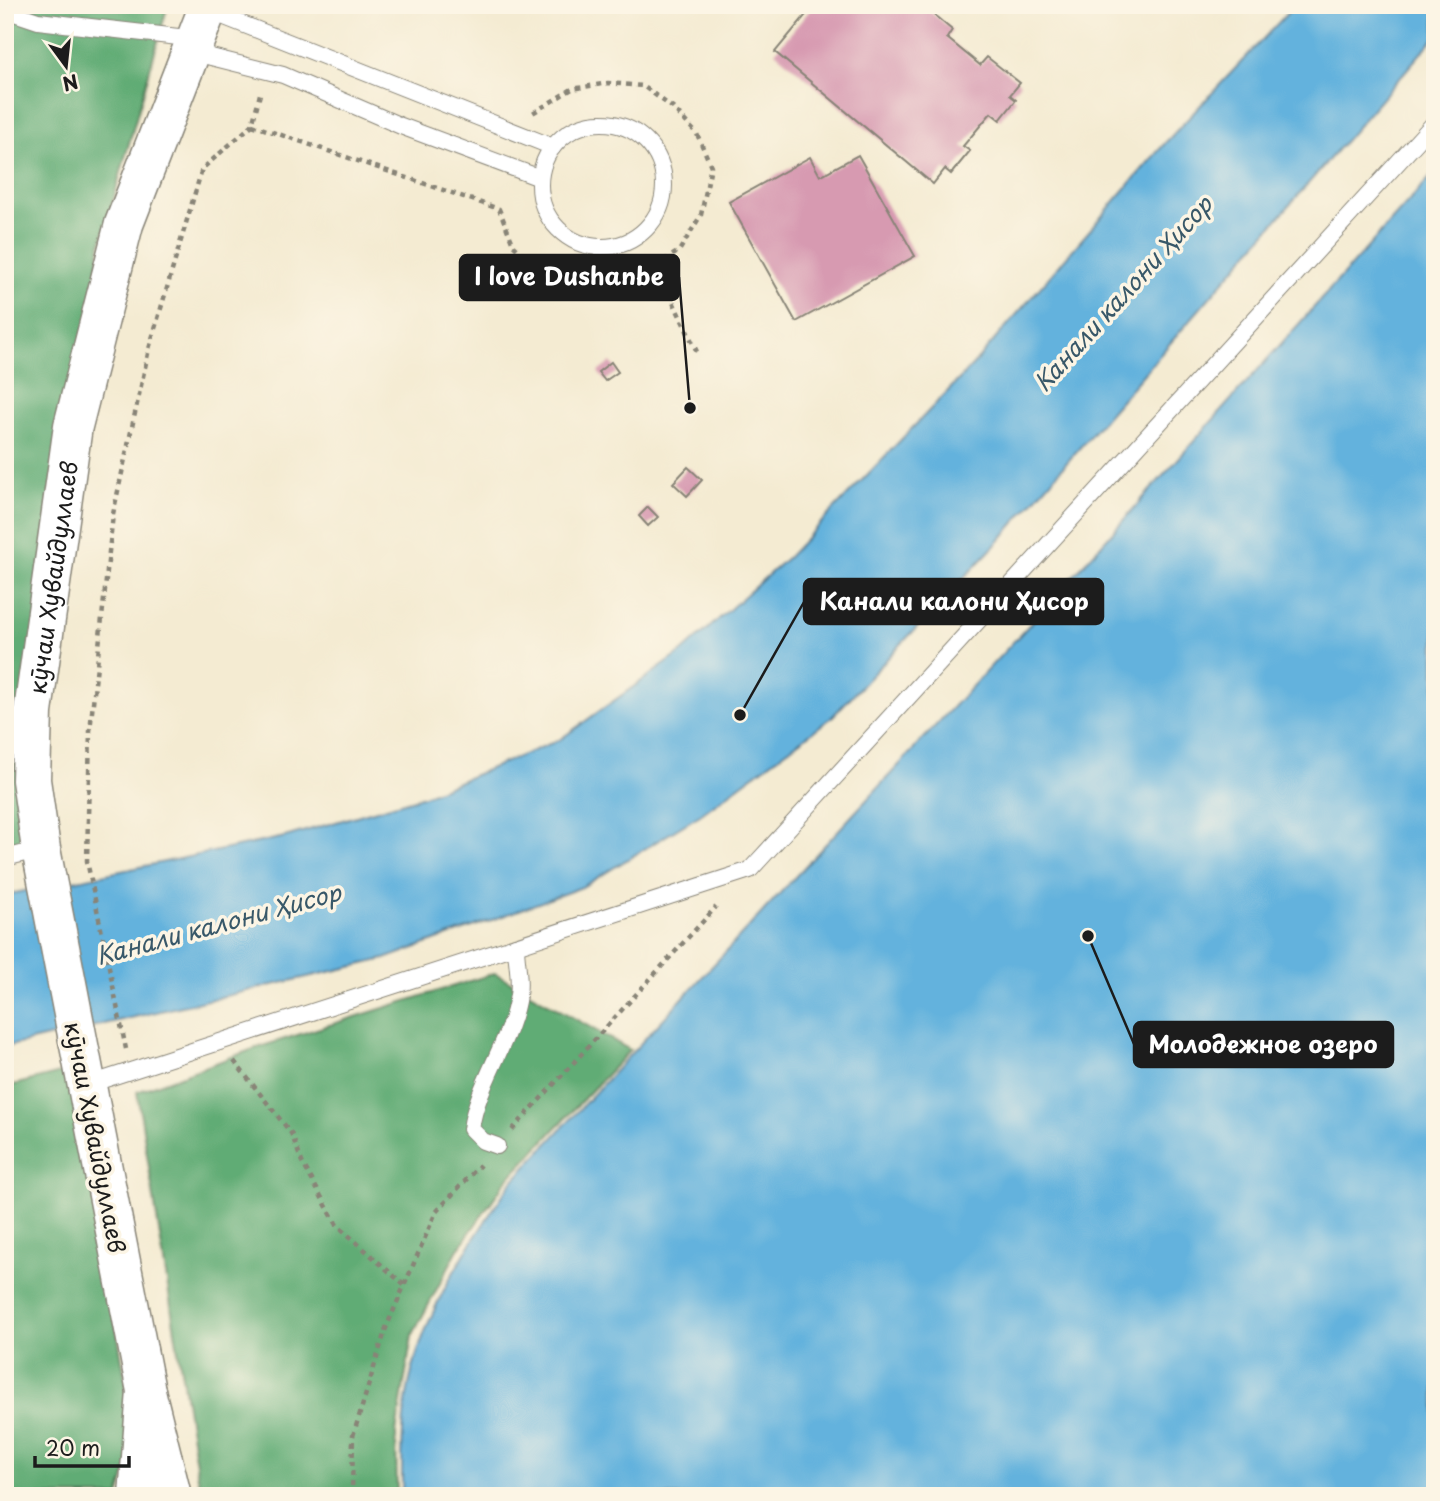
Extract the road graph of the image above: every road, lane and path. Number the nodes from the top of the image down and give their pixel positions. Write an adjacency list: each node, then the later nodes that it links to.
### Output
1 (5, 10): 2 (lane)
2 (201, 26): 5 (lane); 6 (lane); 9 (main road, кӯчаи Хувайдуллаев)
3 (1435, 122): 11 (lane)
4 (252, 125): 13 (path)
5 (553, 147): 6 (lane); 6 (lane)
6 (540, 178)
7 (656, 266): 8 (path)
8 (699, 356)
9 (41, 849): 10 (lane); 15 (main road, кӯчаи Хувайдуллаев)
10 (5, 858)
11 (750, 870): 12 (lane); 16 (path)
12 (516, 946): 15 (lane); 16 (lane)
13 (127, 1051)
14 (223, 1064): 17 (path)
15 (85, 1086): 18 (main road, кӯчаи Хувайдуллаев)
16 (497, 1146): 17 (path)
17 (404, 1285): 21 (path)
18 (146, 1391): 19 (main road, кӯчаи Хувайдуллаев); 20 (main road)
19 (138, 1496)
20 (172, 1496)
21 (352, 1496)

